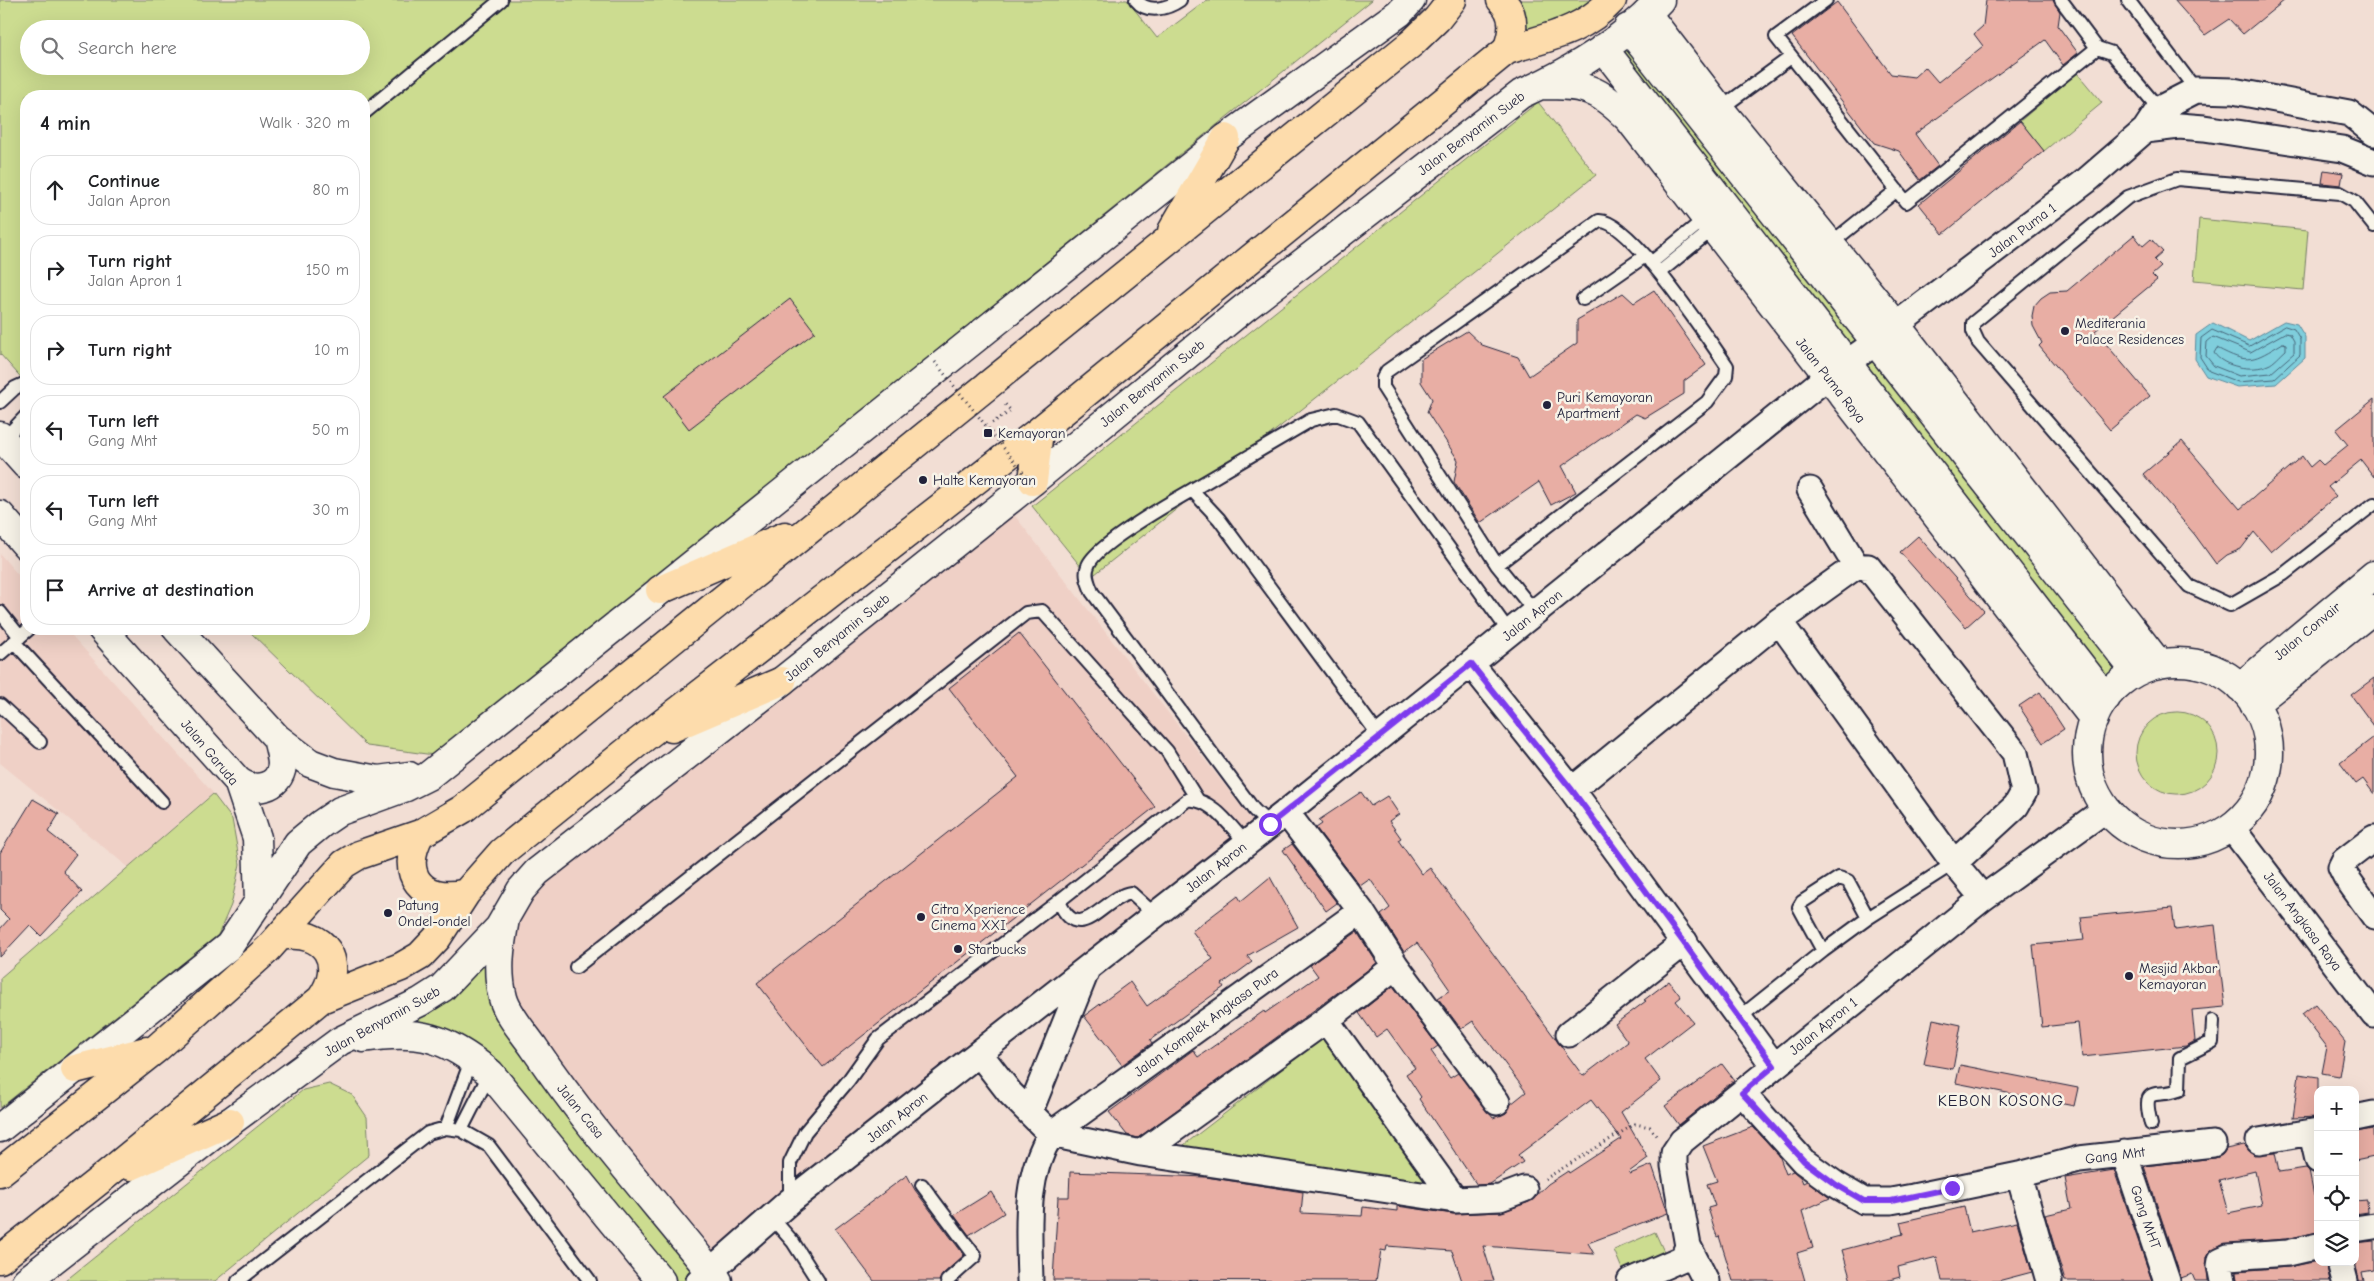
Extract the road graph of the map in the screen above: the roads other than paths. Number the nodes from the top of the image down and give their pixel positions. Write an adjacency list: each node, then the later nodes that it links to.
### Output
1 (501, 0): 18 (lane)
2 (1136, 0): 3 (lane)
3 (1180, 0)
4 (1411, 0): 23 (main road)
5 (1452, 0): 29 (main road)
6 (1501, 0): 14 (main road)
7 (1612, 0): 14 (main road)
8 (1826, 0): 15 (lane)
9 (2061, 0): 13 (lane)
10 (2128, 0): 17 (lane)
11 (1645, 14): 12 (main road, Jalan Benyamin Sueb); 19 (main road); 33 (main road)
12 (1603, 48): 16 (main road, Jalan Benyamin Sueb); 34 (main road, Jalan Puma Raya)
13 (2097, 48): 20 (lane); 25 (lane)
14 (1507, 50): 38 (main road)
15 (1791, 57): 19 (lane); 25 (lane)
16 (1541, 85): 26 (main road, Jalan Puma Raya); 41 (main road, Jalan Benyamin Sueb)
17 (2196, 90): 20 (street, Jalan Puma 1); 22 (street, Jalan Puma 1)
18 (370, 108)
19 (1720, 108): 28 (main road)
20 (2159, 109): 21 (street, Jalan Puma 1)
21 (2145, 130): 24 (street); 32 (street, Jalan Puma 1)
22 (2374, 133)
23 (1226, 138): 29 (main road); 51 (main road)
24 (2374, 162)
25 (1897, 190): 28 (lane)
26 (1710, 223): 30 (lane); 34 (main road, Jalan Puma Raya)
27 (2374, 226): 44 (lane)
28 (1830, 244): 32 (main road)
29 (1164, 245): 46 (main road)
30 (1652, 263): 31 (lane); 48 (lane); 48 (lane)
31 (1583, 299)
32 (1896, 325): 63 (main road)
33 (1875, 343): 34 (street, Jalan Apron); 63 (main road)
34 (1837, 370): 54 (street, Jalan Apron); 67 (main road, Jalan Puma Raya)
35 (20, 386): 36 (lane)
36 (0, 402)
37 (20, 422): 39 (lane)
38 (1039, 431): 41 (main road); 71 (main road)
39 (2, 438): 40 (main road)
40 (20, 458)
41 (1033, 483): 64 (main road, Jalan Benyamin Sueb)
42 (1192, 490): 56 (lane); 68 (lane); 78 (lane)
43 (1810, 490): 49 (street)
44 (2374, 504)
45 (0, 516): 47 (main road)
46 (815, 523): 51 (main road); 80 (main road)
47 (20, 538)
48 (1497, 566): 54 (lane)
49 (1856, 566): 55 (street); 83 (street)
50 (2374, 575): 65 (main road, Jalan Convair)
51 (660, 590): 72 (main road)
52 (2374, 609): 65 (main road, Jalan Convair)
53 (0, 612): 57 (lane)
54 (1535, 612): 56 (street, Jalan Apron)
55 (1779, 621): 74 (street); 83 (street)
56 (1510, 633): 62 (street, Jalan Apron)
57 (20, 635)
58 (107, 635): 73 (main road, Jalan Garuda)
59 (183, 635): 69 (main road)
60 (21, 636): 61 (lane); 76 (lane)
61 (0, 654)
62 (1471, 664): 68 (street, Jalan Apron); 74 (street)
63 (2148, 668): 65 (main road); 67 (main road)
64 (782, 681): 71 (main road); 91 (main road, Jalan Benyamin Sueb)
65 (2247, 695): 79 (main road)
66 (0, 705): 70 (lane)
67 (2100, 708): 77 (main road)
68 (1380, 737): 78 (street, Jalan Apron)
69 (277, 738): 72 (main road); 73 (main road)
70 (40, 742)
71 (636, 744): 84 (main road)
72 (428, 776): 87 (main road)
73 (238, 781): 87 (main road, Jalan Garuda)
74 (1572, 790): 94 (street)
75 (1197, 799): 82 (lane); 86 (lane); 97 (lane)
76 (162, 802)
77 (2106, 809): 79 (main road); 85 (street, Jalan Apron 1)
78 (1278, 818): 82 (street, Jalan Apron); 88 (street)
79 (2231, 827): 100 (street, Jalan Angkasa Raya)
80 (420, 834): 84 (main road); 93 (main road)
81 (2374, 838): 90 (street)
82 (1246, 843): 89 (street, Jalan Apron)
83 (1954, 863): 85 (street); 92 (lane)
84 (466, 893): 99 (main road)
85 (1983, 898): 109 (street, Jalan Apron 1)
86 (1059, 901): 89 (lane); 133 (lane)
87 (259, 902): 110 (main road)
88 (1361, 911): 96 (street); 122 (street, Jalan Komplek Angkasa Pura)
89 (1155, 915): 98 (street, Jalan Apron)
90 (2374, 916)
91 (505, 918): 105 (main road, Jalan Benyamin Sueb); 140 (main road, Jalan Casa)
92 (1868, 918): 95 (lane); 95 (lane)
93 (281, 936): 99 (main road); 106 (main road)
94 (1685, 942): 101 (street); 104 (street)
95 (1823, 951): 101 (lane)
96 (1396, 966): 102 (street); 112 (street)
97 (576, 967)
98 (1088, 967): 107 (street, Jalan Apron); 113 (street)
99 (321, 999): 129 (main road)
100 (2374, 1014)
101 (1740, 1018): 109 (street)
102 (1326, 1020): 125 (street); 132 (street)
103 (2213, 1020): 117 (lane)
104 (1569, 1034)
105 (340, 1041): 108 (main road); 116 (main road, Jalan Benyamin Sueb)
106 (156, 1049): 110 (main road); 127 (main road)
107 (979, 1053): 113 (street); 133 (street, Jalan Apron)
108 (481, 1066): 119 (lane); 120 (lane); 144 (main road)
109 (1774, 1066): 111 (street, Jalan Apron 1)
110 (75, 1069): 118 (main road)
111 (1742, 1093): 128 (street, Gang Mht); 136 (street, Jalan Apron 1)
112 (1497, 1102)
113 (1030, 1111): 122 (street)
114 (2374, 1114): 115 (street)
115 (2359, 1117)
116 (230, 1122): 129 (main road); 141 (main road, Jalan Benyamin Sueb)
117 (2151, 1124)
118 (0, 1128)
119 (446, 1128): 120 (lane); 142 (lane)
120 (461, 1130): 143 (lane)
121 (2314, 1132): 123 (street)
122 (1051, 1134): 125 (street); 147 (street, Jalan Komplek Angkasa Pura)
123 (2259, 1141)
124 (2213, 1144): 126 (street, Gang Mht)
125 (1141, 1153): 132 (street)
126 (2124, 1153): 128 (street, Gang Mht); 151 (street, Gang MHT)
127 (0, 1172)
128 (2019, 1175): 150 (street)
129 (101, 1179): 138 (main road)
130 (922, 1185): 146 (lane)
131 (1524, 1189): 132 (street)
132 (1454, 1200)
133 (781, 1210): 140 (street, Jalan Apron); 145 (lane)
134 (2374, 1226): 135 (street)
135 (2359, 1228)
136 (1688, 1246): 148 (street); 149 (street)
137 (2314, 1247): 152 (street)
138 (0, 1259)
139 (2341, 1266): 153 (street)
140 (709, 1278)
141 (26, 1281)
142 (238, 1281)
143 (590, 1281)
144 (661, 1281)
145 (818, 1281)
146 (947, 1281)
147 (1030, 1281)
148 (1630, 1281)
149 (1706, 1281)
150 (2049, 1281)
151 (2167, 1281)
152 (2223, 1281)
153 (2345, 1281)

